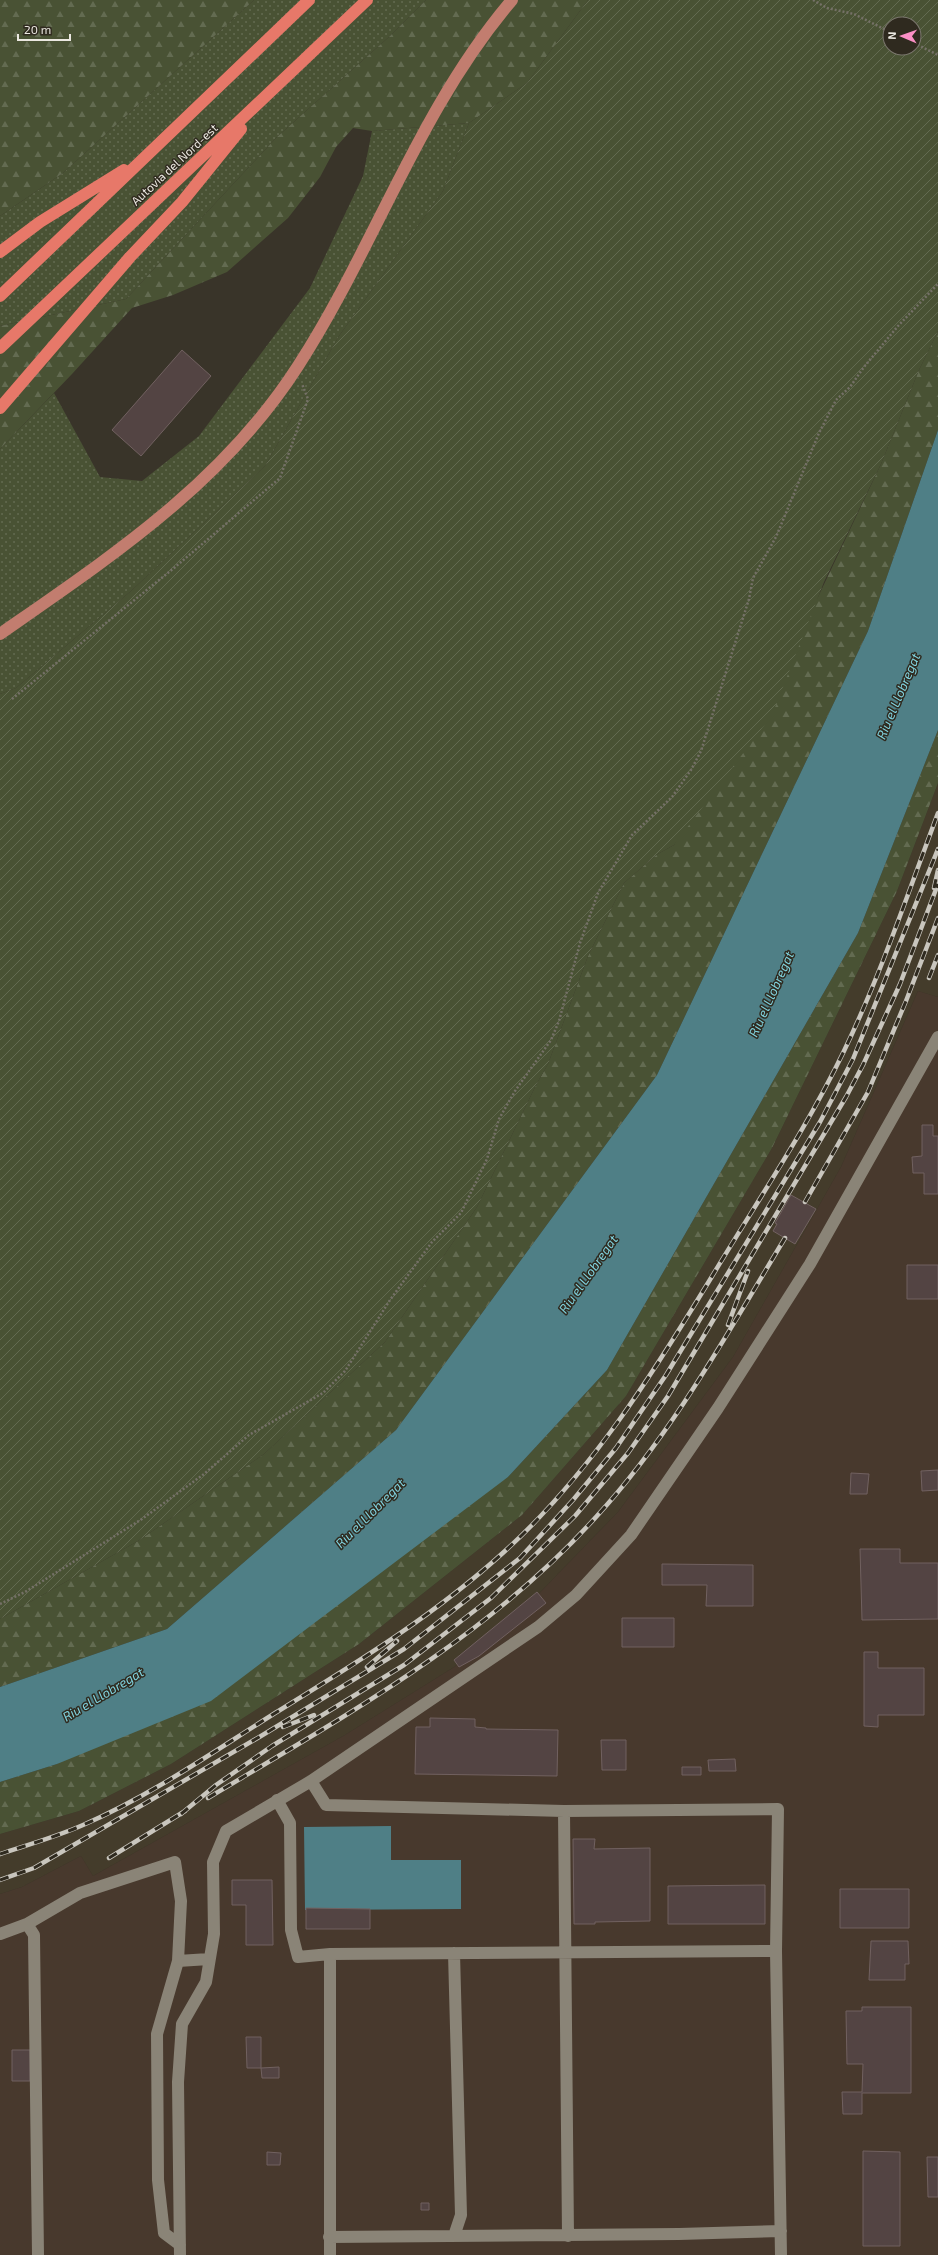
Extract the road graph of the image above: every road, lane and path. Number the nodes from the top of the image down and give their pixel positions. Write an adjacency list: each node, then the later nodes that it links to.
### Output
1 (309, 0): 9 (highway, Autovia del Nord-est)
2 (367, 0): 8 (highway, Autovia del Nord-est)
3 (512, 0): 14 (main road)
4 (814, 0): 5 (path)
5 (882, 28)
6 (922, 47): 7 (path)
7 (938, 55)
8 (269, 94): 13 (highway, Autovia del Nord-est); 15 (highway)
9 (147, 155): 10 (highway); 12 (highway, Autovia del Nord-est)
10 (0, 252)
11 (938, 284): 19 (path)
12 (0, 296)
13 (0, 348)
14 (297, 368): 16 (main road); 17 (path)
15 (0, 408)
16 (0, 634)
17 (12, 699)
18 (938, 1038): 20 (lane)
19 (0, 1604)
20 (311, 1781): 21 (lane); 22 (lane)
21 (277, 1800): 28 (lane); 29 (lane)
22 (564, 1811): 25 (lane); 27 (lane)
23 (27, 1924): 24 (lane); 30 (lane); 36 (lane)
24 (0, 1934)
25 (776, 1950): 27 (lane); 31 (lane)
26 (454, 1953): 27 (lane); 28 (lane); 32 (lane)
27 (566, 1953): 33 (lane)
28 (330, 1954): 34 (lane)
29 (210, 1959): 30 (lane); 35 (lane)
30 (178, 1961): 35 (lane)
31 (780, 2231): 33 (lane); 38 (lane)
32 (454, 2236): 33 (lane); 34 (lane)
33 (568, 2236)
34 (329, 2237): 37 (lane)
35 (180, 2250)
36 (38, 2255)
37 (330, 2255)
38 (781, 2255)

